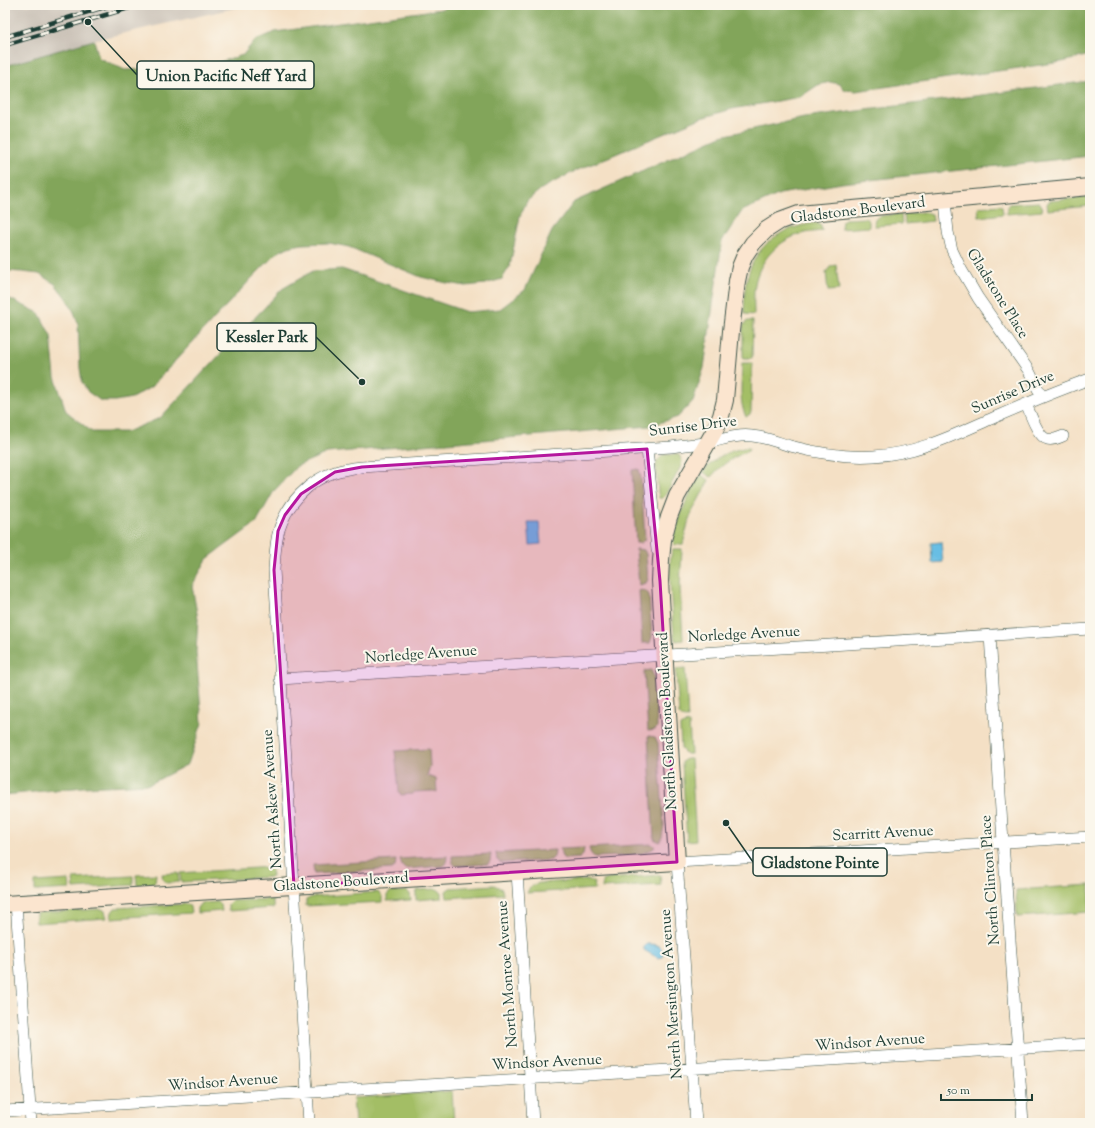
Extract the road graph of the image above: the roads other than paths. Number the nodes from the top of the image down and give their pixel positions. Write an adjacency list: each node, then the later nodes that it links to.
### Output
1 (1090, 187): 2 (street, Gladstone Boulevard)
2 (945, 201): 4 (street, Gladstone Place); 7 (street, Gladstone Boulevard)
3 (1090, 378): 4 (street, Sunrise Drive)
4 (1042, 397): 5 (street, Sunrise Drive)
5 (1026, 404): 6 (street); 7 (street, Sunrise Drive)
6 (1063, 436)
7 (708, 442): 8 (street, Sunrise Drive); 9 (street, Gladstone Boulevard)
8 (647, 449): 10 (street, Sunrise Drive); 11 (street, North Gladstone Boulevard)
9 (691, 470): 11 (street, North Gladstone Boulevard)
10 (294, 502): 15 (street, North Askew Avenue)
11 (660, 581): 14 (street, North Gladstone Boulevard)
12 (1090, 629): 13 (street, Norledge Avenue)
13 (990, 635): 14 (street, Norledge Avenue); 17 (street, North Clinton Place)
14 (664, 655): 15 (street, Norledge Avenue); 18 (street, North Gladstone Boulevard)
15 (280, 679): 20 (street, North Askew Avenue)
16 (1090, 837): 17 (street, Scarritt Avenue)
17 (1003, 842): 18 (street, Scarritt Avenue); 23 (street, North Clinton Place)
18 (677, 862): 19 (street, Gladstone Boulevard); 24 (street, North Mersington Avenue)
19 (517, 872): 20 (street, Gladstone Boulevard); 25 (street, North Monroe Avenue)
20 (294, 886): 21 (street, Gladstone Boulevard); 26 (street, North Askew Avenue)
21 (11, 903): 27 (street)
22 (1090, 1044): 23 (street, Windsor Avenue)
23 (1018, 1048): 24 (street, Windsor Avenue); 33 (street, North Clinton Place)
24 (692, 1069): 25 (street, Windsor Avenue); 32 (street, North Mersington Avenue)
25 (530, 1079): 26 (street, Windsor Avenue); 31 (street, North Monroe Avenue)
26 (307, 1093): 27 (street, Windsor Avenue); 30 (street, North Askew Avenue)
27 (30, 1110): 28 (street, Windsor Avenue); 29 (street)
28 (5, 1111)
29 (31, 1123)
30 (309, 1123)
31 (533, 1123)
32 (696, 1123)
33 (1023, 1123)

